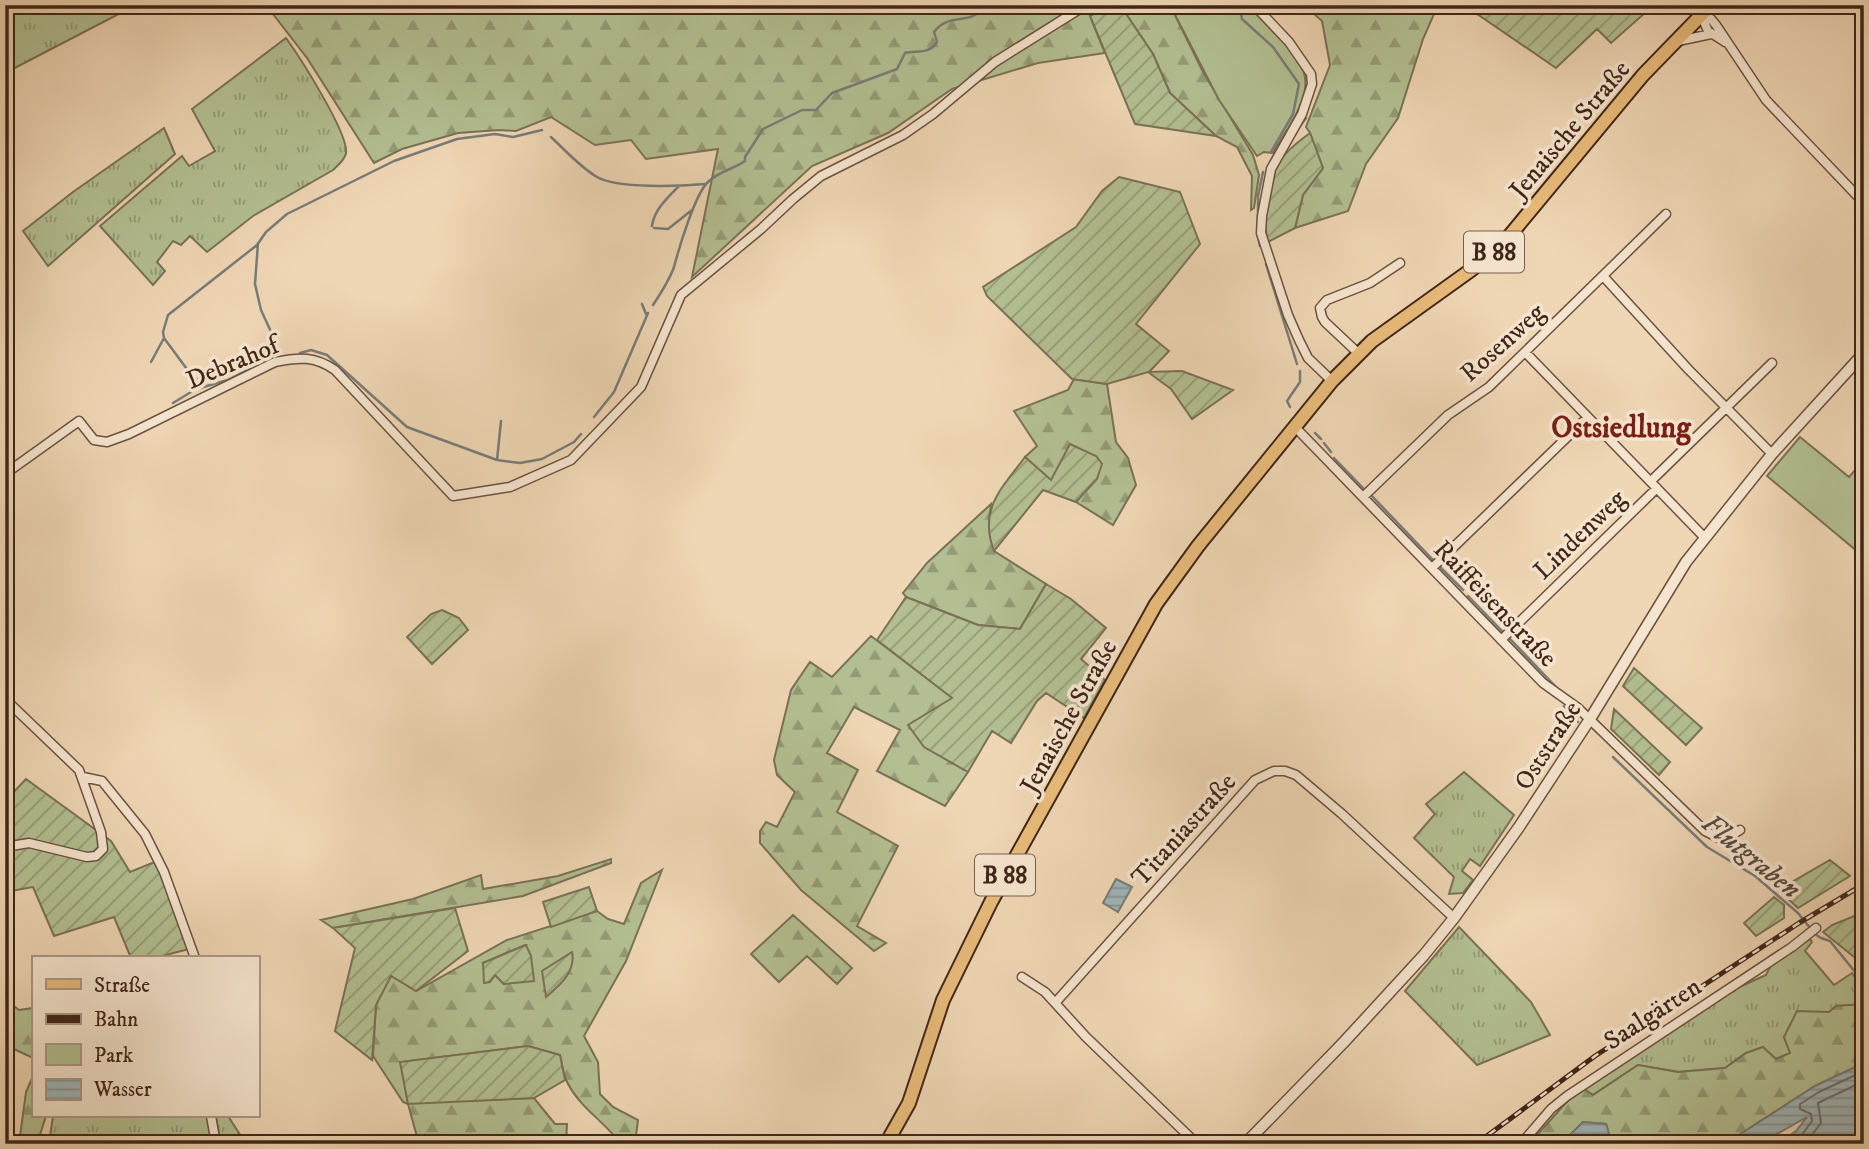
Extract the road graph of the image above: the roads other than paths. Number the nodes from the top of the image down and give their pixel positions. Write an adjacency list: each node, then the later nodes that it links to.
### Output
1 (1086, 5): 20 (street, Debrahof)
2 (1254, 5): 15 (street)
3 (1706, 10): 4 (street); 5 (main road, Jenaische Straße / B 88); 6 (street)
4 (1711, 34): 5 (street); 6 (street)
5 (1672, 43): 12 (main road, Jenaische Straße / B 88)
6 (1728, 43): 7 (street)
7 (1864, 204)
8 (1666, 214): 10 (street, Rosenweg)
9 (1400, 263): 12 (street)
10 (1603, 276): 11 (street, Rosenweg); 16 (street)
11 (1525, 352): 17 (street); 22 (street, Rosenweg)
12 (1358, 353): 15 (main road, Jenaische Straße / B 88)
13 (1864, 354): 19 (street, Oststraße)
14 (1772, 363): 16 (street, Lindenweg)
15 (1332, 381): 18 (main road, Jenaische Straße / B 88)
16 (1727, 408): 19 (street); 21 (street, Lindenweg)
17 (1588, 417): 21 (street); 24 (street)
18 (1295, 427): 22 (street, Raiffeisenstraße); 38 (main road, Jenaische Straße / B 88)
19 (1772, 454): 23 (street, Oststraße)
20 (5, 474)
21 (1654, 484): 23 (street); 25 (street, Lindenweg)
22 (1363, 497): 24 (street, Raiffeisenstraße)
23 (1704, 537): 27 (street, Oststraße)
24 (1432, 568): 25 (street, Raiffeisenstraße)
25 (1501, 640): 27 (street, Raiffeisenstraße)
26 (5, 699): 28 (street)
27 (1590, 719): 29 (street, Raiffeisenstraße); 31 (street, Oststraße)
28 (83, 777): 30 (street); 33 (street)
29 (1740, 830)
30 (5, 846)
31 (1454, 918): 35 (street, Titaniastraße); 40 (street, Oststraße)
32 (1813, 931): 41 (street, Saalgärten)
33 (194, 956)
34 (1022, 977): 35 (street)
35 (1055, 1003): 39 (street)
36 (211, 1118): 37 (street)
37 (216, 1144)
38 (886, 1144)
39 (1197, 1144)
40 (1245, 1144)
41 (1521, 1144)

